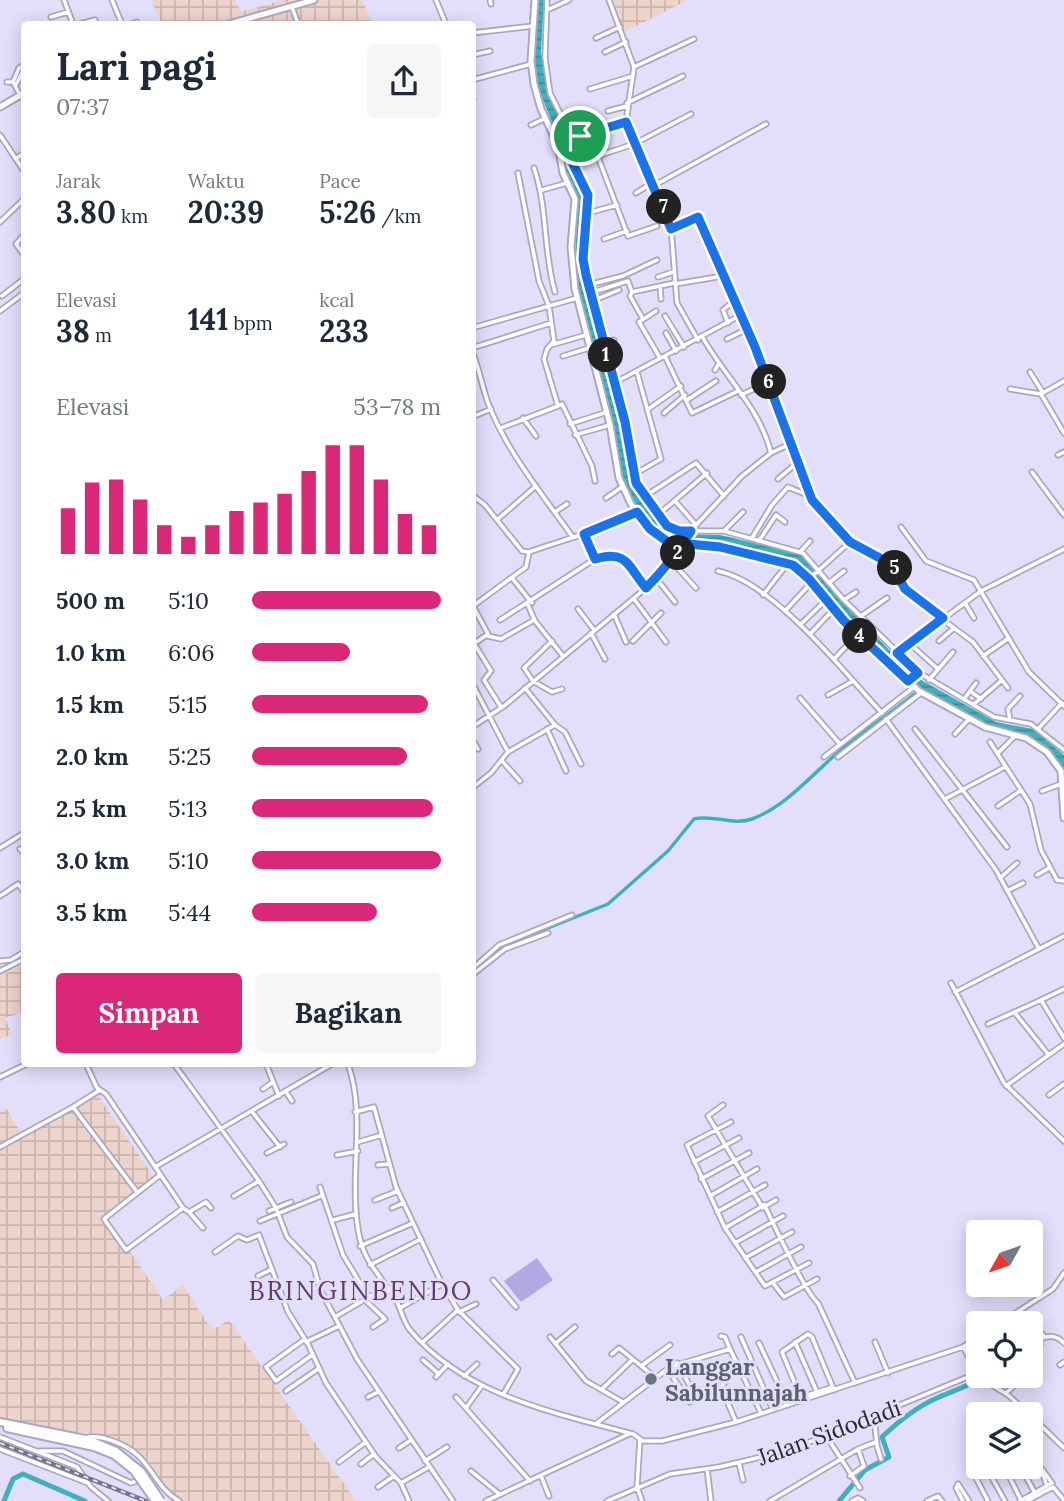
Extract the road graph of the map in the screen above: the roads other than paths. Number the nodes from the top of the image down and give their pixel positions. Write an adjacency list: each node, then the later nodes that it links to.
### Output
1 (65, 0): 11 (street)
2 (112, 0): 16 (street)
3 (314, 0): 9 (main road)
4 (436, 0): 19 (street)
5 (535, 0): 20 (main road)
6 (547, 0): 10 (street)
7 (569, 0): 10 (street)
8 (609, 0): 21 (street)
9 (292, 7): 17 (main road); 18 (street)
10 (547, 10): 49 (street)
11 (68, 12): 12 (street); 14 (street)
12 (51, 16)
13 (95, 20): 15 (street)
14 (72, 21)
15 (91, 21)
16 (121, 21)
17 (240, 21)
18 (297, 21)
19 (445, 21)
20 (533, 26): 22 (street); 29 (main road)
21 (620, 27): 23 (street); 25 (street)
22 (476, 33)
23 (596, 38)
24 (694, 38): 30 (street)
25 (626, 42): 27 (street); 30 (street)
26 (491, 51): 28 (street)
27 (604, 52)
28 (476, 54)
29 (531, 64): 34 (street); 44 (main road)
30 (634, 67): 32 (street)
31 (21, 68): 36 (street)
32 (633, 76): 37 (street); 40 (street)
33 (683, 76): 40 (street)
34 (476, 79)
35 (7, 82): 36 (street)
36 (14, 84): 38 (street)
37 (590, 89)
38 (21, 93)
39 (21, 95): 41 (main road)
40 (627, 105): 42 (street); 45 (street)
41 (0, 107)
42 (608, 111)
43 (691, 114): 50 (street)
44 (546, 118): 47 (street); 58 (main road)
45 (626, 122): 49 (street); 50 (street)
46 (766, 124): 59 (street)
47 (531, 125)
48 (0, 135): 53 (street)
49 (570, 139): 54 (street)
50 (634, 144): 52 (street); 59 (street)
51 (21, 155): 53 (street)
52 (598, 157): 54 (street); 63 (street)
53 (17, 158): 55 (street)
54 (573, 164): 64 (street)
55 (21, 165)
56 (534, 168): 60 (street)
57 (518, 173): 88 (street)
58 (568, 183): 60 (street); 84 (main road)
59 (653, 184): 61 (street); 67 (street)
60 (542, 190): 79 (street)
61 (636, 193)
62 (21, 202): 65 (street)
63 (617, 205): 64 (street); 68 (street)
64 (588, 213): 76 (street)
65 (0, 222)
66 (657, 226): 68 (street)
67 (671, 229): 71 (street); 72 (street)
68 (627, 231): 69 (street)
69 (604, 239)
70 (657, 260): 76 (street)
71 (673, 272): 73 (street); 75 (street)
72 (723, 276): 75 (street); 87 (street)
73 (658, 277)
74 (21, 281): 83 (street)
75 (674, 284): 77 (street); 100 (street)
76 (588, 285): 81 (street)
77 (660, 286): 80 (street); 85 (street)
78 (619, 290): 86 (street)
79 (555, 292)
80 (632, 292): 81 (street); 93 (street)
81 (590, 293): 86 (street)
82 (21, 295): 89 (street)
83 (2, 296)
84 (577, 299): 88 (street); 99 (main road)
85 (661, 299)
86 (593, 301): 103 (street)
87 (734, 301): 91 (street); 95 (street)
88 (549, 306): 94 (street); 96 (street)
89 (0, 311)
90 (656, 311): 93 (street)
91 (741, 315): 95 (street); 97 (street)
92 (665, 316): 105 (street)
93 (643, 319): 111 (street)
94 (551, 323): 104 (street); 107 (street)
95 (728, 323): 100 (street)
96 (476, 327)
97 (747, 329): 101 (street); 121 (street)
98 (666, 333): 108 (street)
99 (586, 335): 104 (street); 106 (main road)
100 (701, 338): 105 (street); 114 (street)
101 (727, 339)
102 (614, 340): 103 (street)
103 (603, 344): 122 (street)
104 (549, 346): 128 (street)
105 (684, 347): 108 (street)
106 (589, 348): 109 (street); 131 (main road)
107 (476, 349)
108 (676, 351): 110 (street)
109 (563, 356)
110 (665, 356): 111 (street); 123 (street)
111 (660, 359): 117 (street)
112 (476, 361): 113 (street)
113 (479, 365): 115 (street); 129 (street)
114 (718, 365): 116 (street); 125 (street)
115 (476, 367)
116 (715, 370)
117 (637, 372): 122 (street); 130 (street)
118 (1030, 372): 126 (street)
119 (716, 381): 127 (street)
120 (1064, 381): 126 (street)
121 (769, 382): 125 (street); 141 (street)
122 (614, 383): 148 (street)
123 (681, 386): 127 (street); 130 (street)
124 (1010, 389): 126 (street)
125 (739, 393): 127 (street); 143 (street)
126 (1042, 394): 138 (street)
127 (686, 397): 132 (street)
128 (558, 405): 134 (street); 135 (street)
129 (491, 409): 133 (street); 137 (street)
130 (648, 410): 148 (street)
131 (607, 412): 135 (street); 136 (main road)
132 (664, 414)
133 (476, 415)
134 (523, 418): 137 (street); 139 (street)
135 (570, 424): 140 (street)
136 (610, 425): 140 (street); 152 (main road)
137 (501, 428): 151 (street)
138 (1064, 433)
139 (536, 436)
140 (575, 436): 150 (street)
141 (790, 444): 143 (street); 145 (street)
142 (1064, 452): 144 (street)
143 (771, 453): 154 (street)
144 (1058, 455)
145 (798, 462): 149 (street); 153 (street)
146 (1032, 472): 163 (street)
147 (707, 473): 154 (street); 155 (street); 158 (street)
148 (633, 475): 155 (street)
149 (778, 479)
150 (595, 481)
151 (536, 486): 160 (street); 165 (street)
152 (622, 487): 156 (street); 161 (main road)
153 (809, 492): 173 (street); 176 (street)
154 (724, 496): 167 (street)
155 (644, 497): 164 (street)
156 (606, 498)
157 (476, 499): 165 (street)
158 (675, 500): 164 (street); 167 (street)
159 (566, 504): 160 (street)
160 (555, 512): 172 (street)
161 (637, 512): 171 (street); 177 (main road)
162 (743, 512): 169 (street)
163 (1064, 514)
164 (658, 516): 170 (street)
165 (497, 520): 179 (street)
166 (785, 522): 174 (street)
167 (696, 524): 170 (street)
168 (901, 527): 193 (street)
169 (724, 531): 170 (street); 173 (street)
170 (690, 532): 177 (street)
171 (584, 534): 172 (street); 181 (street)
172 (572, 536): 179 (street)
173 (752, 539): 174 (street)
174 (760, 541): 180 (street)
175 (810, 541): 180 (street)
176 (850, 542): 185 (street); 211 (street)
177 (683, 545): 182 (street); 183 (main road)
178 (1064, 548): 193 (street)
179 (529, 552): 187 (street)
180 (800, 552): 185 (street)
181 (595, 559): 191 (street); 202 (street)
182 (672, 562): 188 (street); 192 (street)
183 (789, 562): 189 (main road); 195 (street)
184 (718, 571): 195 (street)
185 (820, 571): 189 (street); 190 (street)
186 (845, 571): 190 (street)
187 (512, 578): 202 (street); 203 (street)
188 (656, 578): 191 (street); 200 (street)
189 (810, 580): 198 (main road); 207 (street)
190 (830, 582): 199 (street)
191 (646, 588): 196 (street)
192 (696, 588)
193 (981, 591): 201 (street); 222 (street)
194 (856, 592): 199 (street)
195 (763, 595): 207 (street)
196 (633, 598): 209 (street); 215 (street)
197 (887, 598): 210 (street)
198 (826, 600): 206 (main road); 216 (street)
199 (844, 600): 210 (street)
200 (675, 602)
201 (965, 603): 211 (street); 212 (street)
202 (530, 604): 213 (street); 214 (street)
203 (476, 605)
204 (578, 609): 218 (street)
205 (476, 610): 221 (street)
206 (834, 610): 219 (street); 220 (main road)
207 (785, 611): 216 (street)
208 (661, 613): 215 (street)
209 (614, 614): 218 (street); 226 (street)
210 (860, 616): 232 (street)
211 (943, 618): 217 (street); 228 (street)
212 (974, 618)
213 (534, 620): 221 (street); 223 (street)
214 (500, 621)
215 (652, 625): 224 (street); 227 (street)
216 (800, 625): 219 (street)
217 (954, 628): 225 (street); 234 (street)
218 (593, 631): 233 (street); 235 (street)
219 (810, 634): 236 (street)
220 (858, 634): 236 (street); 239 (main road)
221 (488, 636): 229 (street)
222 (1009, 638): 234 (street); 257 (street)
223 (552, 641): 233 (street); 242 (street)
224 (633, 641)
225 (939, 641)
226 (626, 642)
227 (666, 642)
228 (909, 643): 232 (street); 237 (street)
229 (476, 644)
230 (476, 648): 258 (street)
231 (953, 652): 237 (street)
232 (897, 653): 238 (street)
233 (563, 656): 242 (street)
234 (983, 656): 241 (street)
235 (605, 659)
236 (835, 659): 243 (street)
237 (938, 668): 240 (street)
238 (916, 674): 239 (street); 240 (street)
239 (909, 680): 248 (main road)
240 (929, 680): 254 (street)
241 (1002, 680): 246 (street); 255 (street)
242 (533, 681): 245 (street); 247 (street)
243 (853, 681): 251 (street); 259 (street)
244 (976, 683): 249 (street)
245 (525, 688): 258 (street); 265 (street)
246 (1008, 688)
247 (562, 689)
248 (917, 690): 259 (street); 261 (main road); 262 (street)
249 (971, 691): 254 (street); 255 (street)
250 (476, 692): 260 (street)
251 (828, 695)
252 (1020, 696): 263 (street)
253 (800, 698): 272 (street)
254 (964, 699): 256 (street)
255 (981, 699): 256 (street)
256 (974, 704): 263 (street)
257 (1063, 704): 268 (street)
258 (501, 707): 260 (street)
259 (881, 713): 272 (street)
260 (488, 717): 264 (street); 276 (street)
261 (970, 718): 269 (street); 270 (main road)
262 (887, 719): 279 (street); 290 (street)
263 (1010, 720): 268 (street)
264 (476, 724)
265 (555, 725): 266 (street); 281 (street)
266 (547, 729): 276 (street); 283 (street)
267 (915, 729): 287 (street)
268 (1038, 729): 275 (street)
269 (955, 734)
270 (1016, 735): 277 (street); 285 (main road)
271 (990, 742): 277 (street)
272 (840, 744): 278 (street)
273 (476, 745): 274 (street)
274 (478, 749)
275 (1064, 750)
276 (508, 752): 280 (street)
277 (998, 753): 282 (street)
278 (824, 757)
279 (838, 757)
280 (502, 761): 284 (street); 286 (street)
281 (582, 764)
282 (1005, 767): 287 (street); 289 (street)
283 (566, 771)
284 (520, 781)
285 (1063, 783): 288 (street); 292 (main road)
286 (476, 784)
287 (961, 789): 290 (street); 294 (street)
288 (1042, 790)
289 (1020, 791): 291 (street); 297 (street)
290 (945, 799): 299 (street)
291 (998, 806)
292 (1064, 818)
293 (21, 835): 295 (street)
294 (1007, 847)
295 (0, 848)
296 (1017, 863): 299 (street)
297 (1049, 868): 298 (street); 300 (street)
298 (1037, 875)
299 (1000, 878): 303 (street)
300 (1064, 881)
301 (1023, 883): 303 (street)
302 (21, 887): 304 (street)
303 (1007, 891): 308 (street)
304 (0, 896)
305 (572, 915): 312 (street)
306 (548, 933): 314 (street)
307 (1064, 936): 308 (street)
308 (1039, 949): 317 (street)
309 (21, 957): 311 (street)
310 (21, 957): 313 (street)
311 (0, 961)
312 (476, 965)
313 (0, 971)
314 (476, 972)
315 (951, 983): 317 (street)
316 (1064, 989): 318 (street)
317 (956, 992): 333 (street)
318 (1041, 1000): 319 (street); 321 (street)
319 (1015, 1013): 320 (street); 323 (street)
320 (988, 1024)
321 (1064, 1038)
322 (1064, 1044): 323 (street)
323 (1048, 1054): 333 (street)
324 (21, 1067): 330 (street)
325 (88, 1067): 335 (street)
326 (176, 1067): 345 (street)
327 (267, 1067): 331 (street)
328 (328, 1067): 336 (street)
329 (349, 1067): 342 (street)
330 (0, 1077)
331 (273, 1082): 334 (street); 338 (street)
332 (1064, 1084): 337 (street)
333 (1006, 1086): 349 (street)
334 (263, 1089)
335 (100, 1090): 341 (street); 361 (street)
336 (286, 1092): 338 (street); 339 (street)
337 (1049, 1095)
338 (279, 1096): 343 (street)
339 (292, 1101)
340 (723, 1105): 346 (street)
341 (73, 1107): 352 (street); 370 (street)
342 (355, 1110): 347 (street); 350 (street)
343 (253, 1112): 345 (street); 354 (street)
344 (731, 1122): 346 (street)
345 (223, 1129): 361 (street); 366 (street)
346 (716, 1129): 351 (street); 358 (street)
347 (382, 1135): 350 (street); 359 (street)
348 (739, 1138): 351 (street)
349 (1064, 1141)
350 (358, 1143): 353 (street)
351 (725, 1145): 357 (street); 358 (street)
352 (0, 1147)
353 (358, 1151): 356 (street); 388 (street)
354 (267, 1153)
355 (749, 1153): 357 (street)
356 (337, 1156)
357 (734, 1160): 364 (street); 365 (street)
358 (694, 1162): 365 (street)
359 (389, 1164): 360 (street); 369 (street)
360 (378, 1165)
361 (155, 1167): 363 (street)
362 (757, 1169): 364 (street)
363 (160, 1175): 370 (street); 381 (street)
364 (743, 1177): 371 (street); 374 (street)
365 (701, 1180): 374 (street)
366 (259, 1181): 372 (street); 384 (street)
367 (765, 1185): 371 (street)
368 (320, 1187): 373 (street)
369 (398, 1191): 376 (street); 379 (street)
370 (137, 1192): 381 (street)
371 (751, 1192): 380 (street); 387 (street)
372 (234, 1196)
373 (321, 1196): 384 (street); 390 (street)
374 (710, 1196): 387 (street)
375 (769, 1198): 380 (street)
376 (375, 1200)
377 (776, 1200): 380 (street)
378 (291, 1202): 384 (street)
379 (403, 1203): 383 (street); 393 (street)
380 (764, 1206): 392 (street); 395 (street)
381 (183, 1208): 386 (street)
382 (211, 1208): 386 (street)
383 (392, 1208)
384 (277, 1210): 385 (street); 391 (street); 424 (street)
385 (269, 1211)
386 (189, 1212): 394 (street)
387 (717, 1212): 395 (street)
388 (356, 1214): 390 (street); 400 (street)
389 (783, 1216): 392 (street)
390 (333, 1220): 418 (street)
391 (260, 1221)
392 (772, 1222): 397 (street); 399 (street)
393 (412, 1223): 398 (street); 400 (street)
394 (203, 1228)
395 (725, 1228): 399 (street)
396 (792, 1232): 397 (street)
397 (781, 1238): 403 (street); 404 (street)
398 (421, 1239): 406 (street); 415 (street)
399 (735, 1243): 404 (street)
400 (360, 1246): 406 (street)
401 (802, 1247): 403 (street)
402 (215, 1252): 407 (street)
403 (789, 1253): 408 (street); 409 (street)
404 (745, 1258): 409 (street)
405 (809, 1263): 408 (street)
406 (369, 1266): 417 (street)
407 (272, 1269): 411 (street); 433 (street)
408 (798, 1269): 414 (street); 416 (street)
409 (756, 1272): 414 (street)
410 (1064, 1273): 422 (street)
411 (258, 1276)
412 (817, 1279): 416 (street)
413 (493, 1280): 420 (street)
414 (773, 1283): 416 (street)
415 (442, 1284): 421 (street); 423 (street)
416 (806, 1285): 459 (street)
417 (386, 1287): 418 (street); 421 (street)
418 (367, 1299): 424 (street); 426 (street)
419 (476, 1304): 423 (street)
420 (516, 1307)
421 (400, 1308): 435 (street)
422 (1020, 1310): 431 (street)
423 (459, 1311): 435 (street); 469 (street)
424 (335, 1317): 425 (street)
425 (339, 1326): 433 (street); 466 (street)
426 (373, 1327)
427 (575, 1327): 438 (street)
428 (721, 1336): 442 (street)
429 (550, 1337): 438 (street)
430 (741, 1337): 477 (street)
431 (1047, 1338): 432 (street); 434 (street)
432 (1043, 1339)
433 (305, 1340): 445 (street); 445 (street)
434 (1061, 1340)
435 (422, 1342): 449 (street)
436 (795, 1342): 464 (street); 467 (street); 472 (street)
437 (874, 1342): 454 (street)
438 (556, 1343): 463 (street)
439 (760, 1343): 475 (street)
440 (670, 1345): 451 (street)
441 (964, 1347): 443 (street); 454 (street, Jalan Sidodadi)
442 (730, 1349): 448 (street); 478 (street)
443 (966, 1351)
444 (611, 1354): 447 (street)
445 (312, 1355): 452 (street)
446 (423, 1360): 449 (street)
447 (632, 1360): 451 (street); 463 (street)
448 (677, 1363): 453 (street); 453 (street)
449 (448, 1364): 455 (street)
450 (477, 1364): 455 (street)
451 (641, 1366): 456 (street)
452 (318, 1369): 465 (street); 490 (street)
453 (667, 1369): 456 (street)
454 (888, 1373): 459 (street, Jalan Sidodadi)
455 (464, 1376): 460 (street)
456 (656, 1378): 473 (street)
457 (726, 1381): 480 (street)
458 (966, 1381): 479 (street, Jalan Sidodadi)
459 (855, 1383): 464 (street, Jalan Sidodadi)
460 (481, 1387): 469 (street); 476 (street)
461 (997, 1388): 468 (street)
462 (1011, 1388): 468 (street)
463 (601, 1389): 473 (street)
464 (834, 1389): 467 (street); 472 (street, Jalan Sidodadi)
465 (286, 1391)
466 (378, 1392): 470 (street); 489 (street)
467 (817, 1392): 472 (street)
468 (1005, 1393): 474 (street)
469 (503, 1395): 481 (street)
470 (368, 1397)
471 (456, 1397): 476 (street)
472 (802, 1399): 475 (street, Jalan Sidodadi)
473 (624, 1402): 481 (street)
474 (1015, 1402)
475 (788, 1405): 477 (street, Jalan Sidodadi)
476 (466, 1408): 517 (street)
477 (773, 1409): 478 (street, Jalan Sidodadi)
478 (761, 1413): 480 (street, Jalan Sidodadi)
479 (874, 1416): 485 (street, Jalan Sidodadi); 491 (street)
480 (736, 1422): 487 (street, Jalan Sidodadi)
481 (597, 1423): 484 (street)
482 (0, 1424): 488 (highway); 498 (highway)
483 (1043, 1428): 494 (street)
484 (631, 1433): 487 (street); 512 (street)
485 (825, 1434): 501 (street); 504 (street, Jalan Sidodadi)
486 (0, 1437): 497 (street)
487 (638, 1437): 522 (street)
488 (82, 1439): 498 (highway); 508 (street)
489 (411, 1440): 493 (street); 502 (street)
490 (366, 1442): 499 (street); 503 (street)
491 (876, 1442): 496 (street); 500 (street)
492 (447, 1447): 502 (street)
493 (399, 1448)
494 (1064, 1448)
495 (0, 1449): 518 (street)
496 (858, 1449): 501 (street); 513 (street)
497 (38, 1451): 508 (street); 518 (street)
498 (115, 1453): 529 (highway, bridge); 530 (highway, bridge)
499 (374, 1454): 505 (street); 511 (street)
500 (881, 1459)
501 (840, 1460): 513 (street); 538 (street)
502 (425, 1461): 506 (street)
503 (339, 1462)
504 (739, 1463): 507 (street, Jalan Sidodadi); 516 (street)
505 (361, 1464)
506 (429, 1467): 519 (street); 533 (street)
507 (707, 1469): 522 (street, Jalan Sidodadi); 537 (street)
508 (152, 1471): 531 (street)
509 (471, 1471): 523 (street)
510 (1043, 1475): 524 (street)
511 (394, 1476): 519 (street); 521 (street)
512 (541, 1476): 517 (street); 526 (street)
513 (850, 1476): 520 (street)
514 (1010, 1479): 547 (street)
515 (1027, 1479): 524 (street)
516 (743, 1480)
517 (530, 1481): 523 (street)
518 (88, 1483): 528 (street)
519 (401, 1483): 532 (street)
520 (857, 1485)
521 (378, 1487)
522 (637, 1487): 535 (street, Jalan Sidodadi); 536 (street)
523 (498, 1493): 534 (street)
524 (1035, 1493): 547 (street)
525 (1041, 1493): 527 (street); 548 (street); 549 (street)
526 (549, 1496)
527 (1064, 1500)
528 (108, 1501)
529 (155, 1501)
530 (161, 1501)
531 (179, 1501)
532 (409, 1501)
533 (453, 1501)
534 (486, 1501)
535 (607, 1501)
536 (642, 1501)
537 (710, 1501)
538 (770, 1501)
539 (852, 1501): 540 (street)
540 (863, 1501)
541 (927, 1501): 542 (street)
542 (942, 1501)
543 (963, 1501): 544 (street)
544 (969, 1501)
545 (988, 1501): 546 (street)
546 (1005, 1501)
547 (1021, 1501)
548 (1028, 1501)
549 (1046, 1501)

